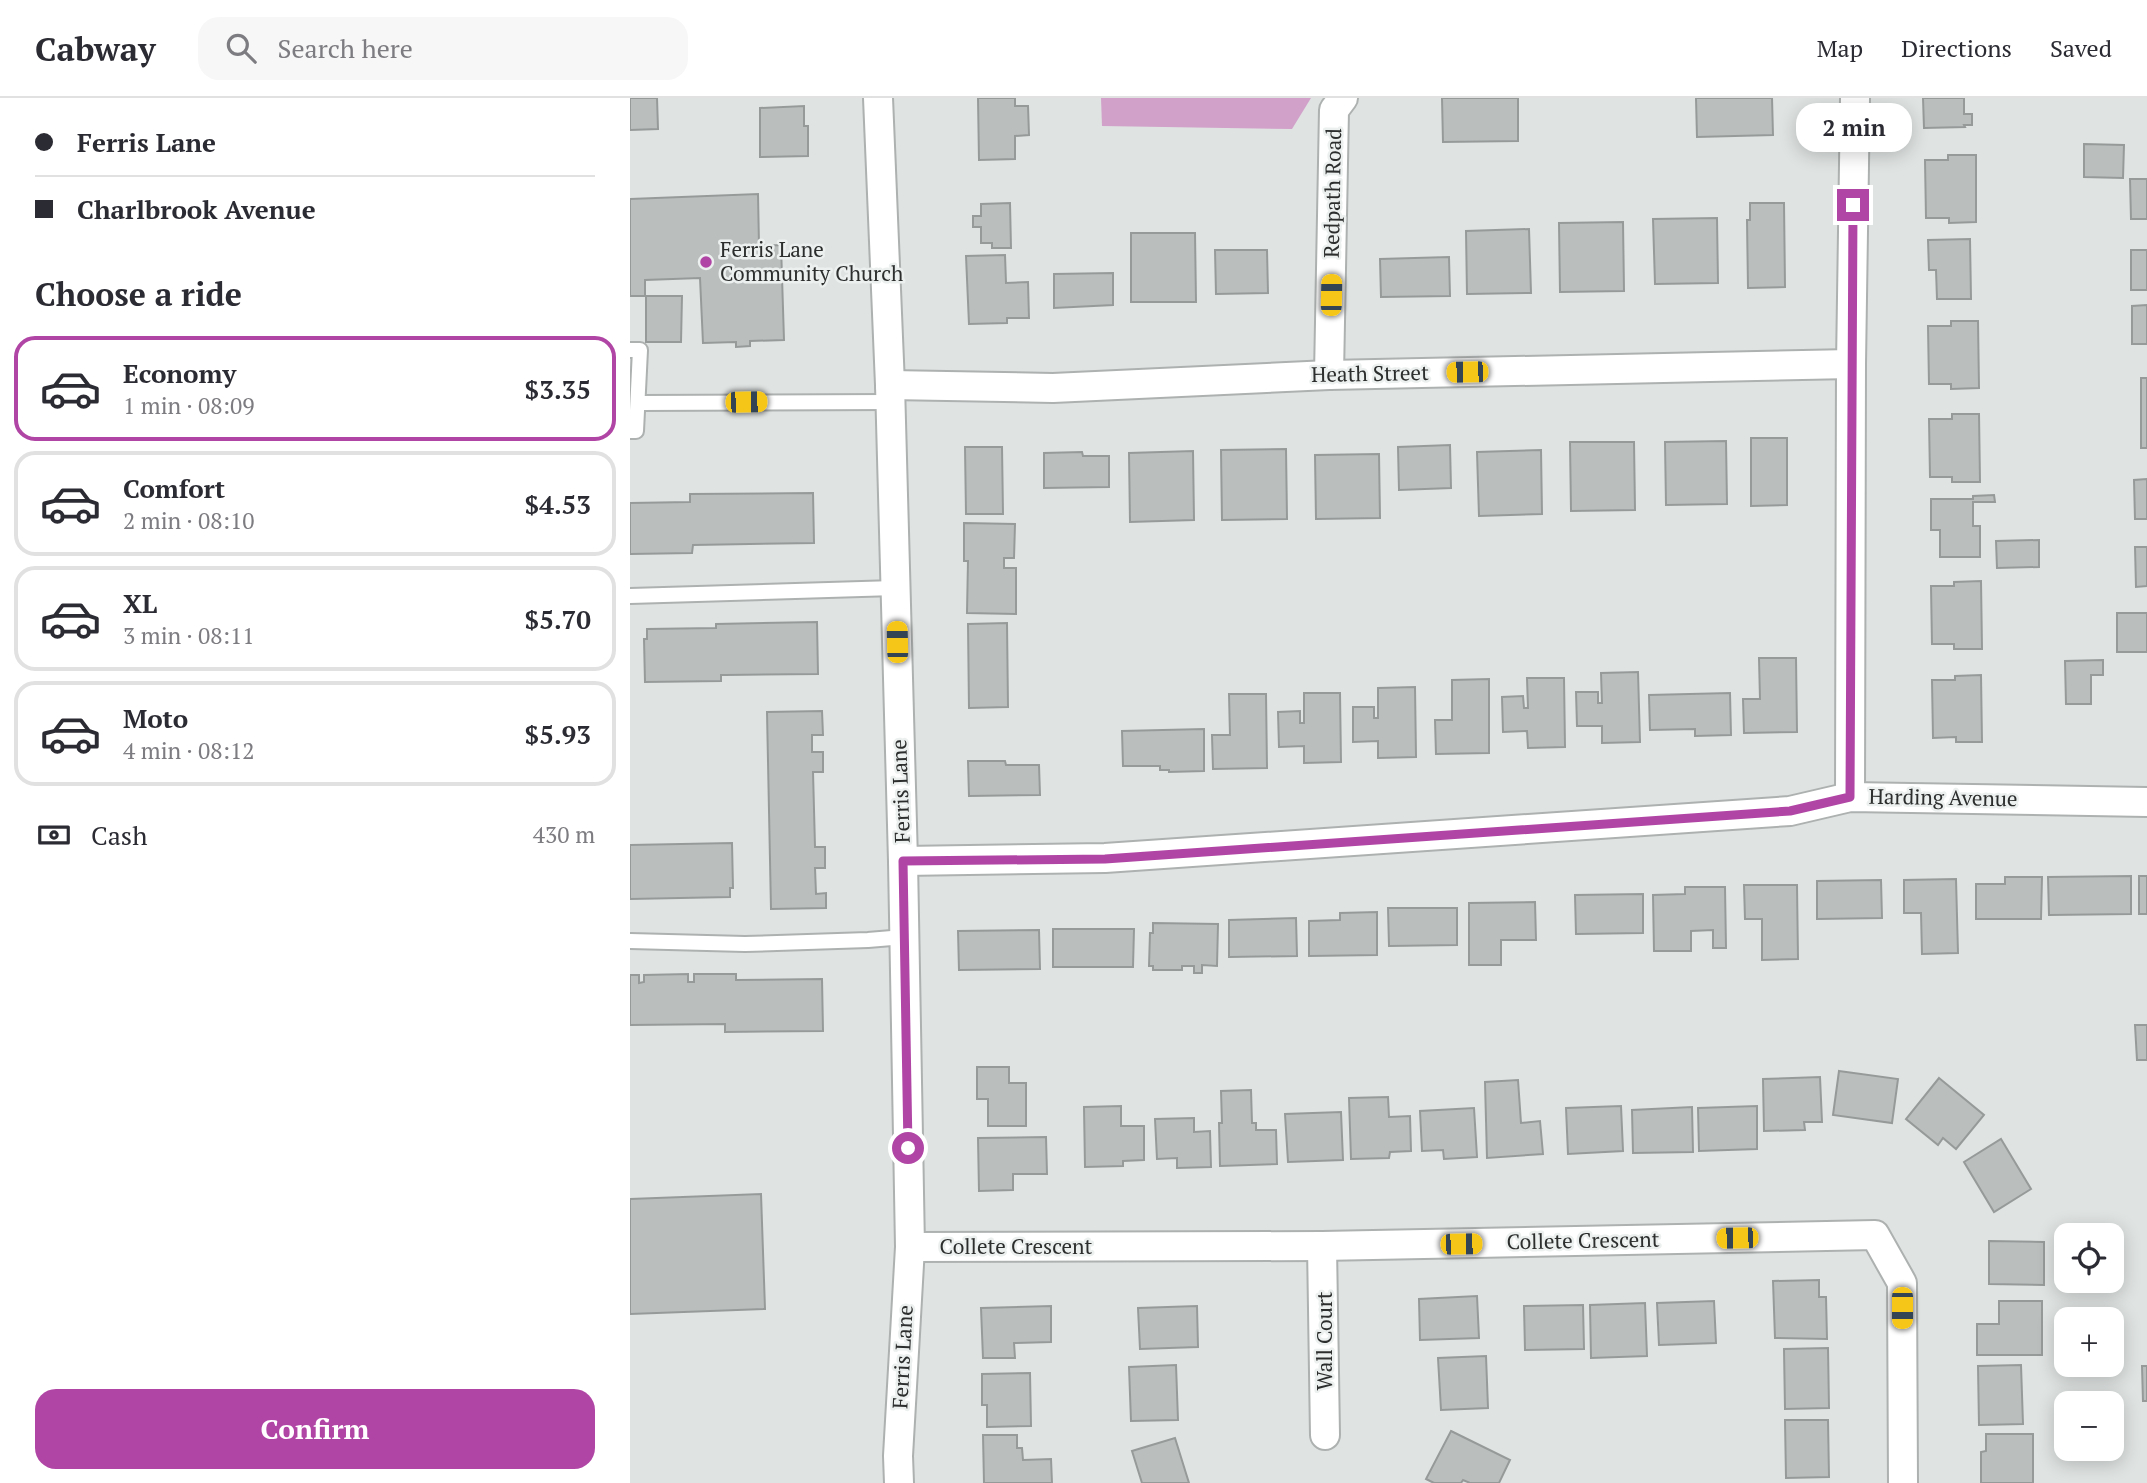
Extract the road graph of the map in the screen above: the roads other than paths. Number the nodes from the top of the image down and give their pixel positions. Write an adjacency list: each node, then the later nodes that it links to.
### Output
1 (877, 98): 7 (street, Ferris Lane)
2 (1343, 98): 6 (street, Redpath Road)
3 (1855, 98): 5 (street)
4 (630, 350): 8 (lane)
5 (1851, 365): 6 (street, Heath Street); 12 (street)
6 (1329, 375): 7 (street, Heath Street)
7 (890, 393): 8 (lane); 10 (street, Ferris Lane)
8 (639, 403): 9 (lane)
9 (630, 431)
10 (895, 588): 11 (lane); 14 (street, Ferris Lane)
11 (630, 596)
12 (1850, 797): 13 (street, Harding Avenue); 14 (street, Harding Avenue)
13 (2147, 802)
14 (903, 861): 15 (street, Ferris Lane)
15 (904, 937): 16 (lane); 18 (street, Ferris Lane)
16 (630, 941)
17 (1322, 1246): 18 (street, Collete Crescent); 19 (street, Wall Court); 21 (street, Collete Crescent)
18 (909, 1247): 20 (street, Ferris Lane)
19 (1325, 1435)
20 (899, 1483)
21 (1903, 1483)

